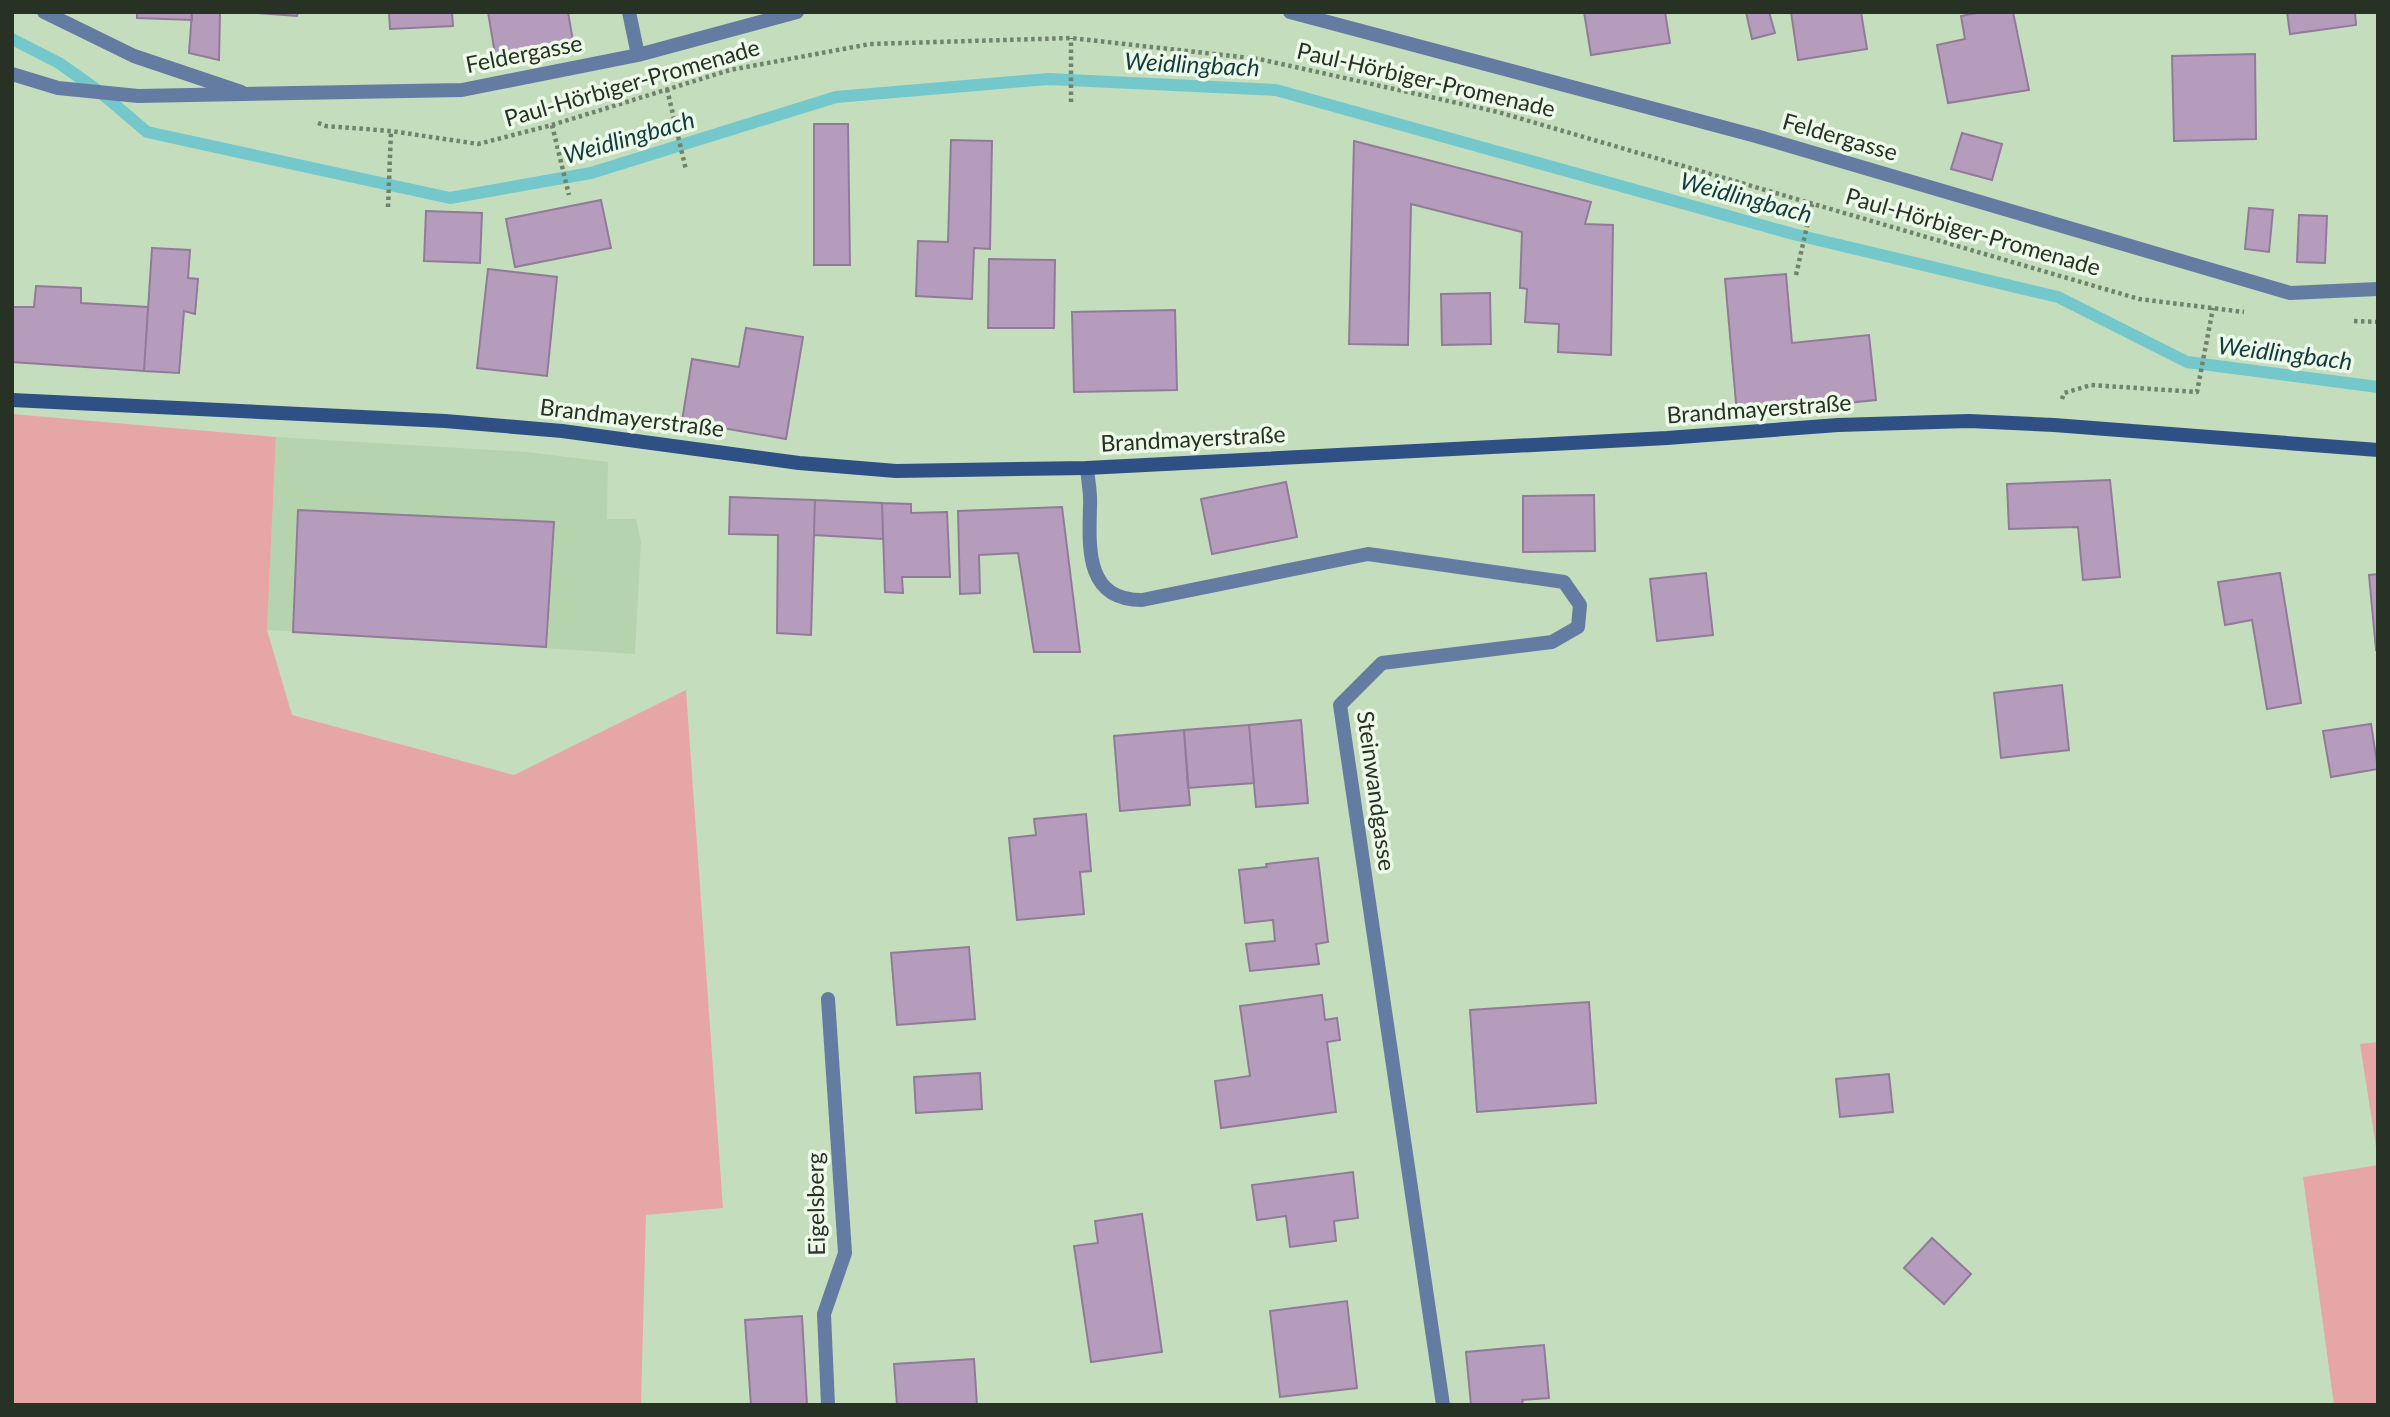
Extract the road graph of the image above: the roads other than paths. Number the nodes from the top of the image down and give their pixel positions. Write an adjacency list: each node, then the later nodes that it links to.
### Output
1 (44, 12): 7 (street, Feldergasse)
2 (629, 12): 5 (street)
3 (797, 12): 5 (street, Feldergasse)
4 (1290, 12): 8 (street, Feldergasse)
5 (638, 55): 7 (street, Feldergasse)
6 (12, 74): 7 (street, Feldergasse)
7 (252, 95)
8 (2378, 289)
9 (12, 400): 11 (main road, Brandmayerstraße)
10 (2378, 450): 11 (main road, Brandmayerstraße)
11 (1087, 468): 14 (street, Steinwandgasse)
12 (828, 999): 13 (street, Eigelsberg)
13 (828, 1405)
14 (1443, 1405)

